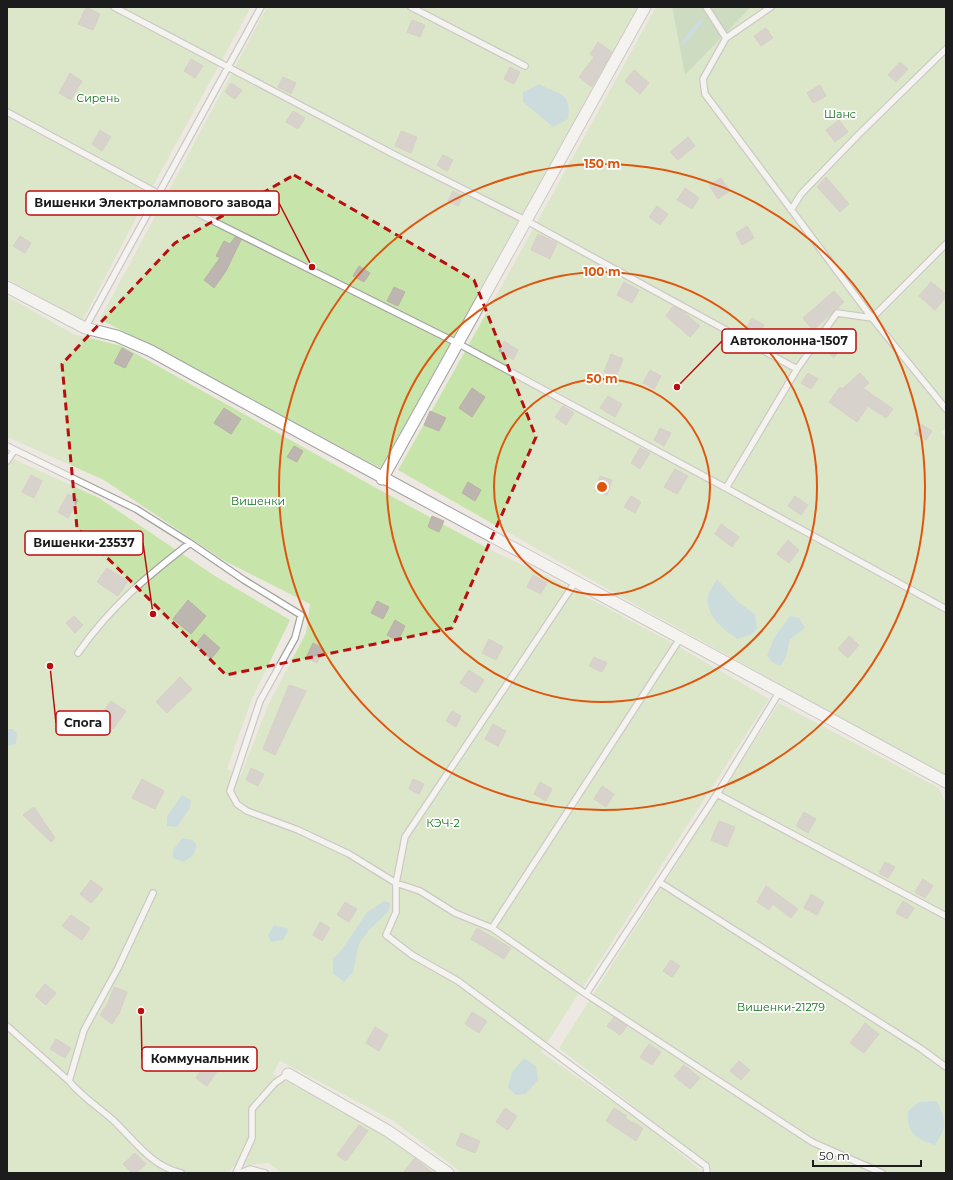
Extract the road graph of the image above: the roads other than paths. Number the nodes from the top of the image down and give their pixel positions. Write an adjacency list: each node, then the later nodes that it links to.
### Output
1 (114, 7): 10 (lane)
2 (261, 7): 10 (lane)
3 (411, 7): 9 (lane)
4 (645, 7): 14 (street)
5 (706, 7): 7 (lane)
6 (770, 7): 7 (lane)
7 (726, 38): 13 (lane)
8 (946, 49): 13 (lane)
9 (525, 66)
10 (228, 67): 12 (lane); 14 (lane)
11 (7, 112): 12 (lane)
12 (159, 194): 18 (lane); 19 (lane)
13 (792, 210): 17 (lane)
14 (527, 221): 19 (street); 20 (lane)
15 (946, 244): 17 (lane)
16 (7, 287): 18 (street)
17 (872, 318): 20 (lane); 21 (lane)
18 (85, 328): 25 (street)
19 (458, 344): 25 (street); 26 (lane)
20 (797, 369): 26 (lane)
21 (946, 408)
22 (7, 446): 23 (lane)
23 (14, 451): 24 (lane); 27 (lane)
24 (7, 461)
25 (382, 479): 28 (street)
26 (726, 488): 29 (lane)
27 (190, 543): 31 (lane); 36 (lane)
28 (576, 581): 30 (street); 36 (lane)
29 (946, 609)
30 (681, 637): 32 (street); 39 (lane)
31 (78, 653)
32 (780, 691): 33 (street); 34 (lane)
33 (946, 782)
34 (717, 794): 35 (lane); 38 (lane)
35 (659, 882): 40 (lane); 42 (lane)
36 (396, 883): 39 (lane); 50 (lane)
37 (153, 893): 44 (lane)
38 (946, 916)
39 (492, 928): 40 (lane)
40 (586, 994): 51 (lane)
41 (7, 1026): 44 (lane)
42 (946, 1068)
43 (288, 1074): 46 (lane); 49 (street)
44 (69, 1081): 45 (lane)
45 (181, 1173)
46 (236, 1173)
47 (240, 1173): 48 (lane)
48 (265, 1173)
49 (448, 1173)
50 (706, 1173)
51 (882, 1173)

